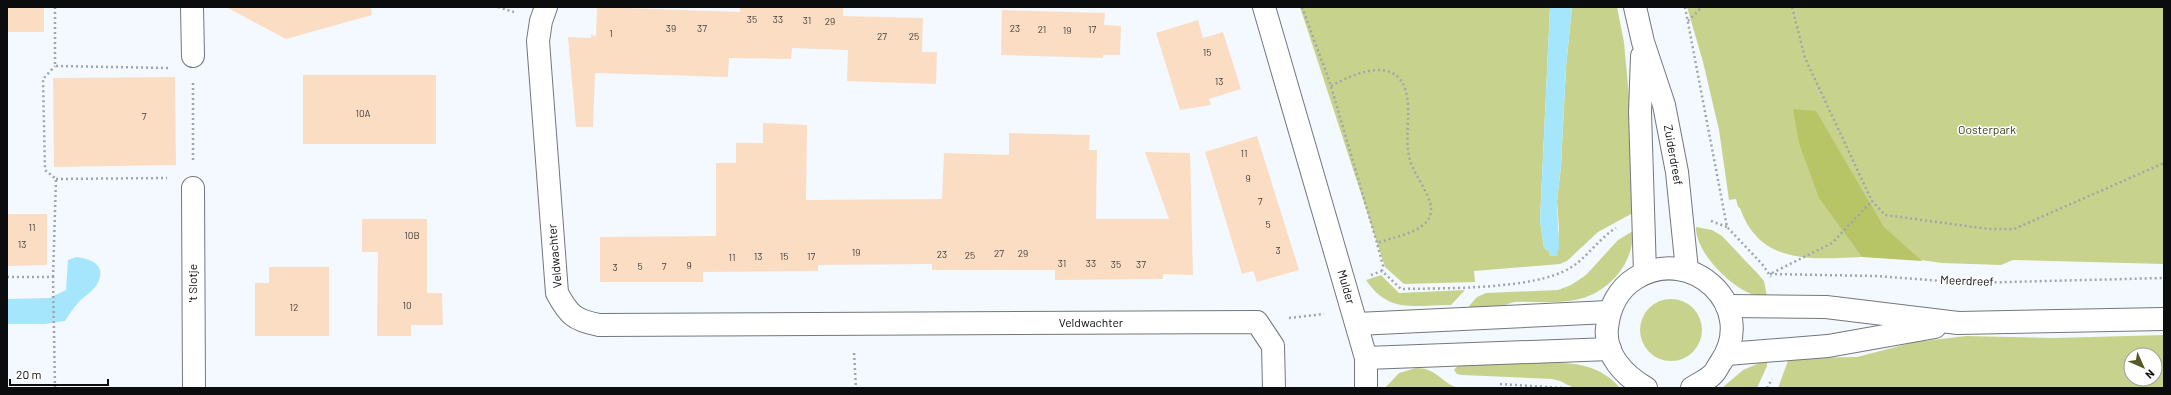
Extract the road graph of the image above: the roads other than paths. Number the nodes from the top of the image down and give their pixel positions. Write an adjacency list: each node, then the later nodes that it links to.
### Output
1 (192, 7): 6 (street)
2 (546, 7): 19 (street, Veldwachter)
3 (1264, 7): 12 (street, Mulder)
4 (1635, 7): 5 (street, Zuiderdreef)
5 (1643, 42): 8 (street, Zuiderdreef); 9 (street, Zuiderdreef)
6 (193, 62)
7 (193, 183): 18 (street, 't Slotje)
8 (1687, 270): 9 (street); 10 (street)
9 (1645, 273): 11 (street)
10 (1727, 306): 14 (street); 16 (street)
11 (1609, 312): 12 (street); 15 (street)
12 (1355, 317): 17 (street, Mulder)
13 (2164, 319): 14 (street)
14 (1958, 323): 16 (street)
15 (1610, 349): 17 (street); 21 (street)
16 (1727, 354): 22 (street)
17 (1366, 358): 20 (street, Mulder)
18 (194, 388)
19 (1274, 388)
20 (1366, 388)
21 (1646, 388)
22 (1692, 388)

